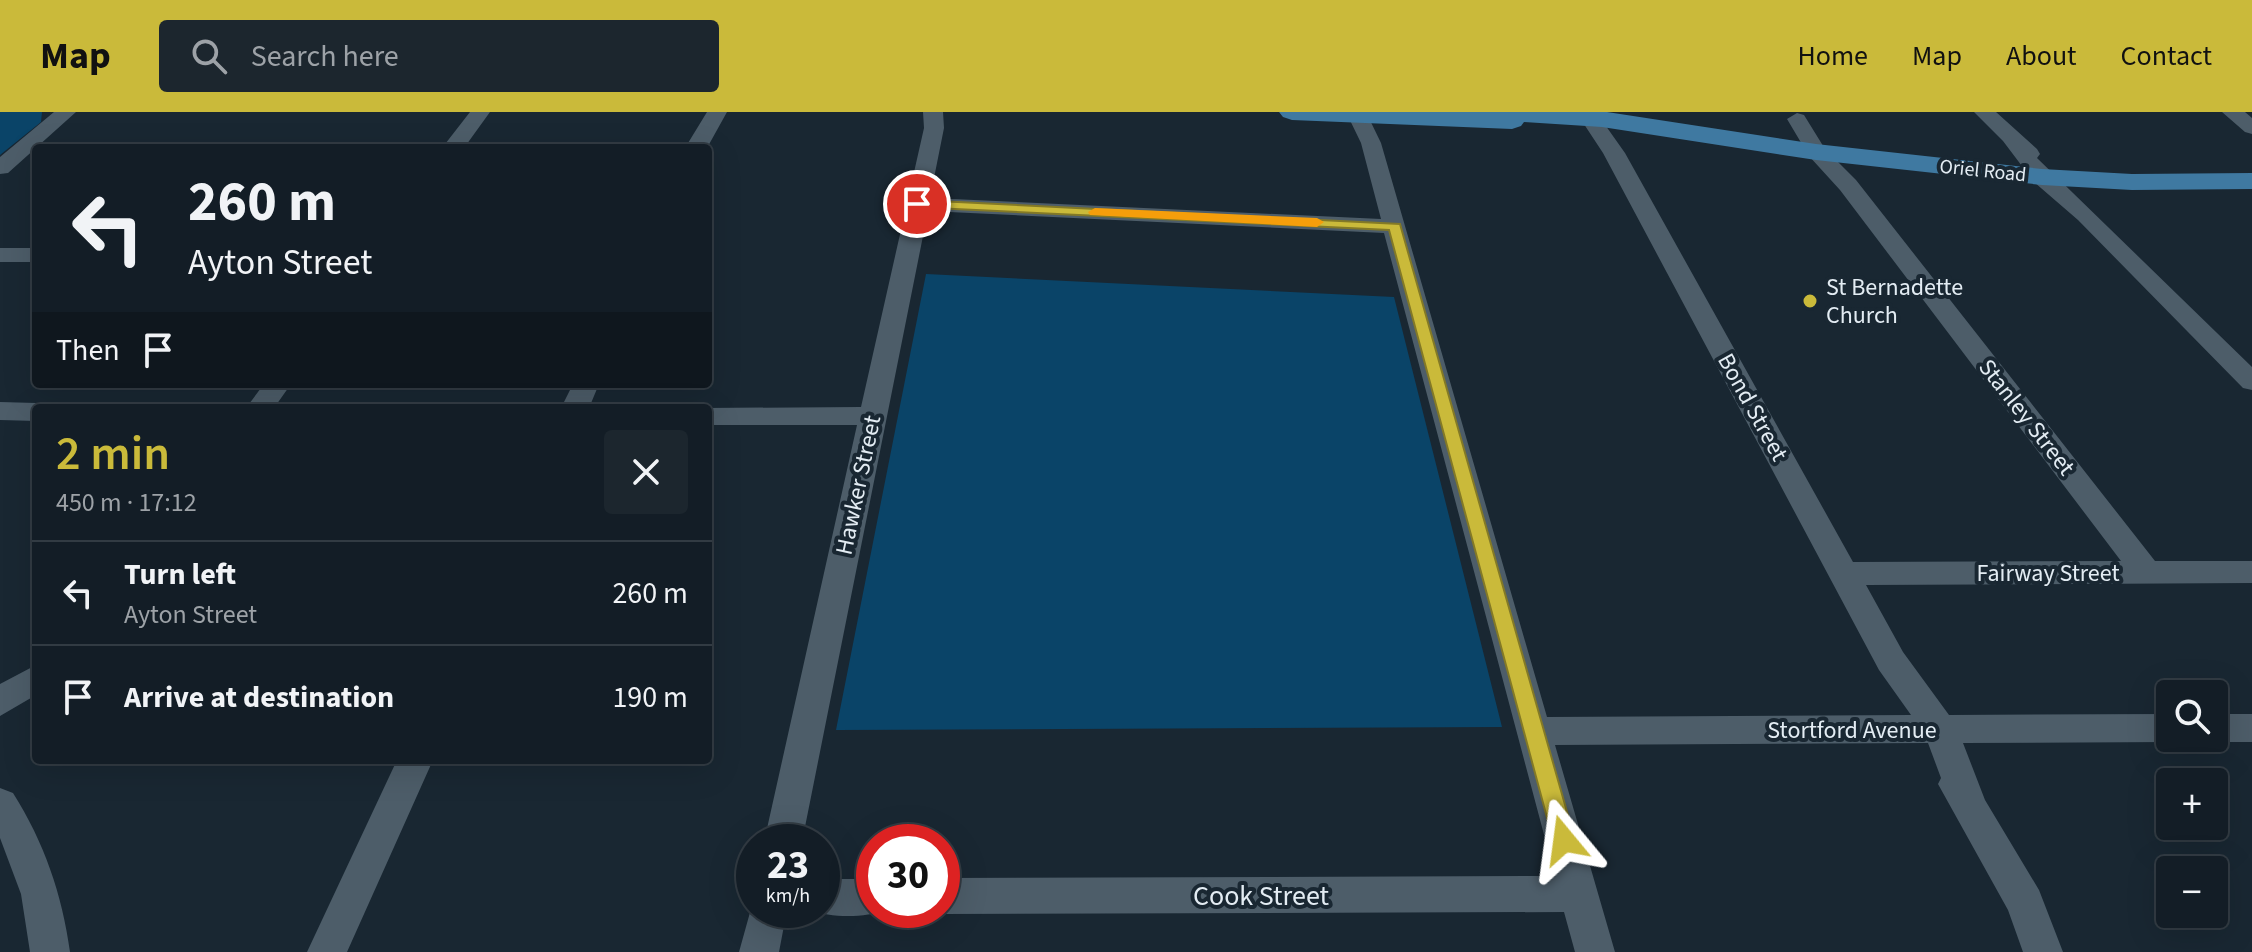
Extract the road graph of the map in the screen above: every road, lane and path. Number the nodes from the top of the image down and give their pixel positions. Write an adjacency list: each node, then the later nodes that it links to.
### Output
1 (66, 112): 16 (street)
2 (480, 112): 13 (street)
3 (1292, 112): 10 (main road, Oriel Road)
4 (1489, 112): 11 (main road, Oriel Road)
5 (1984, 112): 17 (street)
6 (2232, 112): 12 (street)
7 (1794, 116): 15 (street, Stanley Street)
8 (710, 117): 14 (street)
9 (937, 117): 19 (street, Hawker Street)
10 (1365, 119): 11 (main road, Oriel Road); 20 (street)
11 (1599, 124): 15 (main road, Oriel Road); 30 (street, Bond Street)
12 (2252, 128)
13 (456, 144)
14 (698, 144)
15 (1823, 153): 17 (main road, Oriel Road); 29 (street, Stanley Street)
16 (0, 168)
17 (2049, 177): 18 (main road, Oriel Road); 23 (street)
18 (2252, 181)
19 (917, 204): 20 (street); 27 (street, Hawker Street)
20 (1395, 227): 37 (street)
21 (0, 255): 22 (street)
22 (32, 255)
23 (2252, 382)
24 (0, 411): 25 (street)
25 (32, 412)
26 (712, 416): 27 (street)
27 (872, 416): 40 (street, Hawker Street)
28 (2252, 572): 29 (street, Fairway Street)
29 (2147, 573): 30 (street, Fairway Street)
30 (1844, 574): 36 (street, Bond Street)
31 (32, 681): 32 (street)
32 (0, 702)
33 (2156, 728): 36 (street, Stortford Avenue)
34 (2228, 728): 35 (street)
35 (2252, 728)
36 (1930, 729): 37 (street, Stortford Avenue); 48 (street, Bond Street)
37 (1534, 731): 41 (street)
38 (413, 764): 45 (street)
39 (0, 804): 44 (street)
40 (787, 824)
41 (1579, 894): 42 (street, Cook Street); 47 (street)
42 (960, 896)
43 (764, 928): 46 (street)
44 (50, 952)
45 (327, 952)
46 (759, 952)
47 (1595, 952)
48 (2043, 952)

